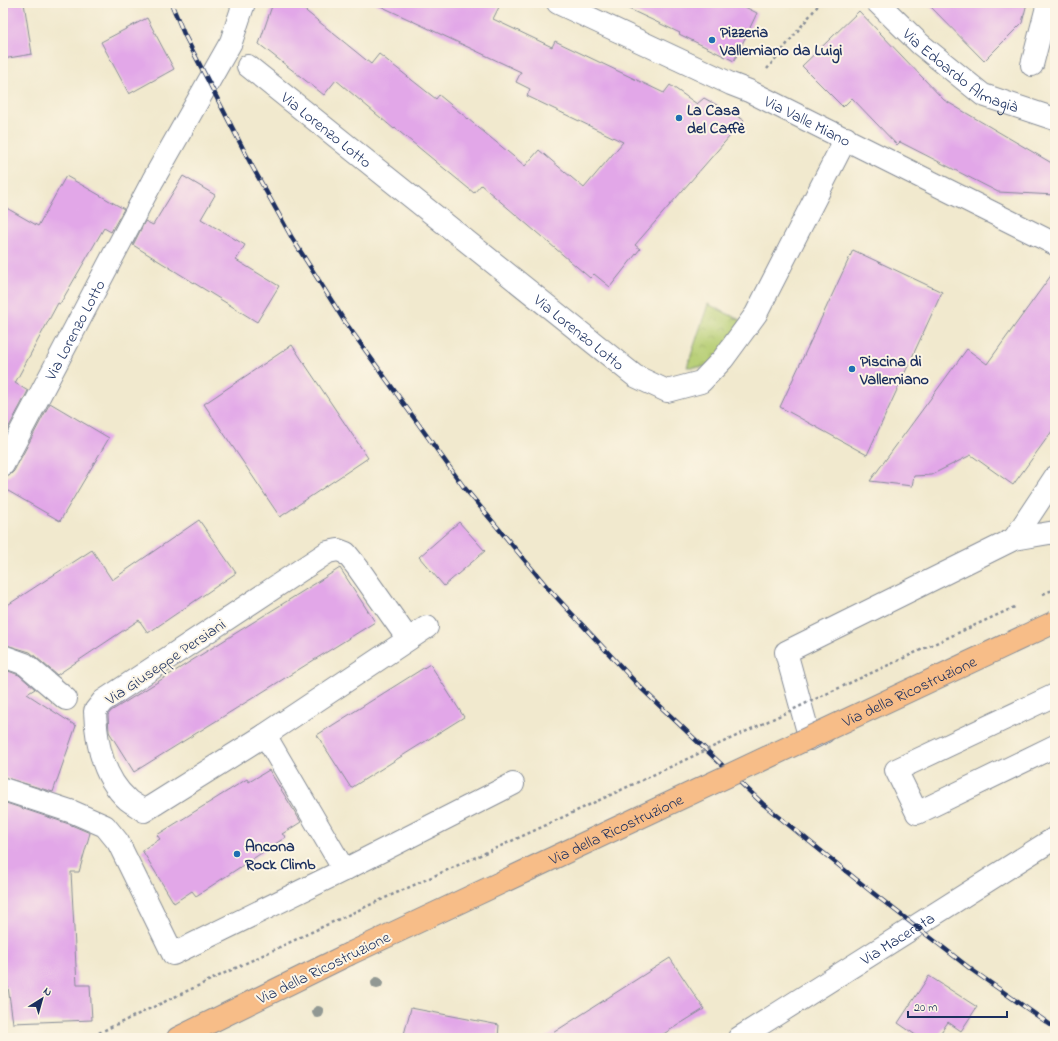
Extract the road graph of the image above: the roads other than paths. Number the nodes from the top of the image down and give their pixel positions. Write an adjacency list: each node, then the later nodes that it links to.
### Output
1 (244, 3): 10 (street, Via Lorenzo Lotto)
2 (558, 3): 8 (street, Via Valle Miano)
3 (878, 3): 7 (street, Via Edoardo Almagià)
4 (1048, 3): 5 (street)
5 (1032, 65)
6 (248, 66): 8 (street, Via Lorenzo Lotto)
7 (1055, 119)
8 (846, 138): 9 (street, Via Valle Miano)
9 (1055, 244)
10 (3, 465)
11 (1055, 477): 13 (street)
12 (1055, 532): 13 (street)
13 (1014, 538): 14 (street)
14 (1055, 622): 26 (main road, Via della Ricostruzione, bridge)
15 (427, 627): 16 (street, Via Giuseppe Persiani)
16 (408, 639): 20 (street, Via Giuseppe Persiani); 20 (street, Via Giuseppe Persiani)
17 (3, 656): 19 (street)
18 (1055, 695): 21 (street)
19 (66, 699)
20 (265, 735): 25 (street)
21 (1055, 746)
22 (513, 784): 25 (street)
23 (3, 789): 25 (street)
24 (1055, 838): 27 (street, Via Macerata)
25 (344, 870)
26 (178, 1038)
27 (739, 1038)

